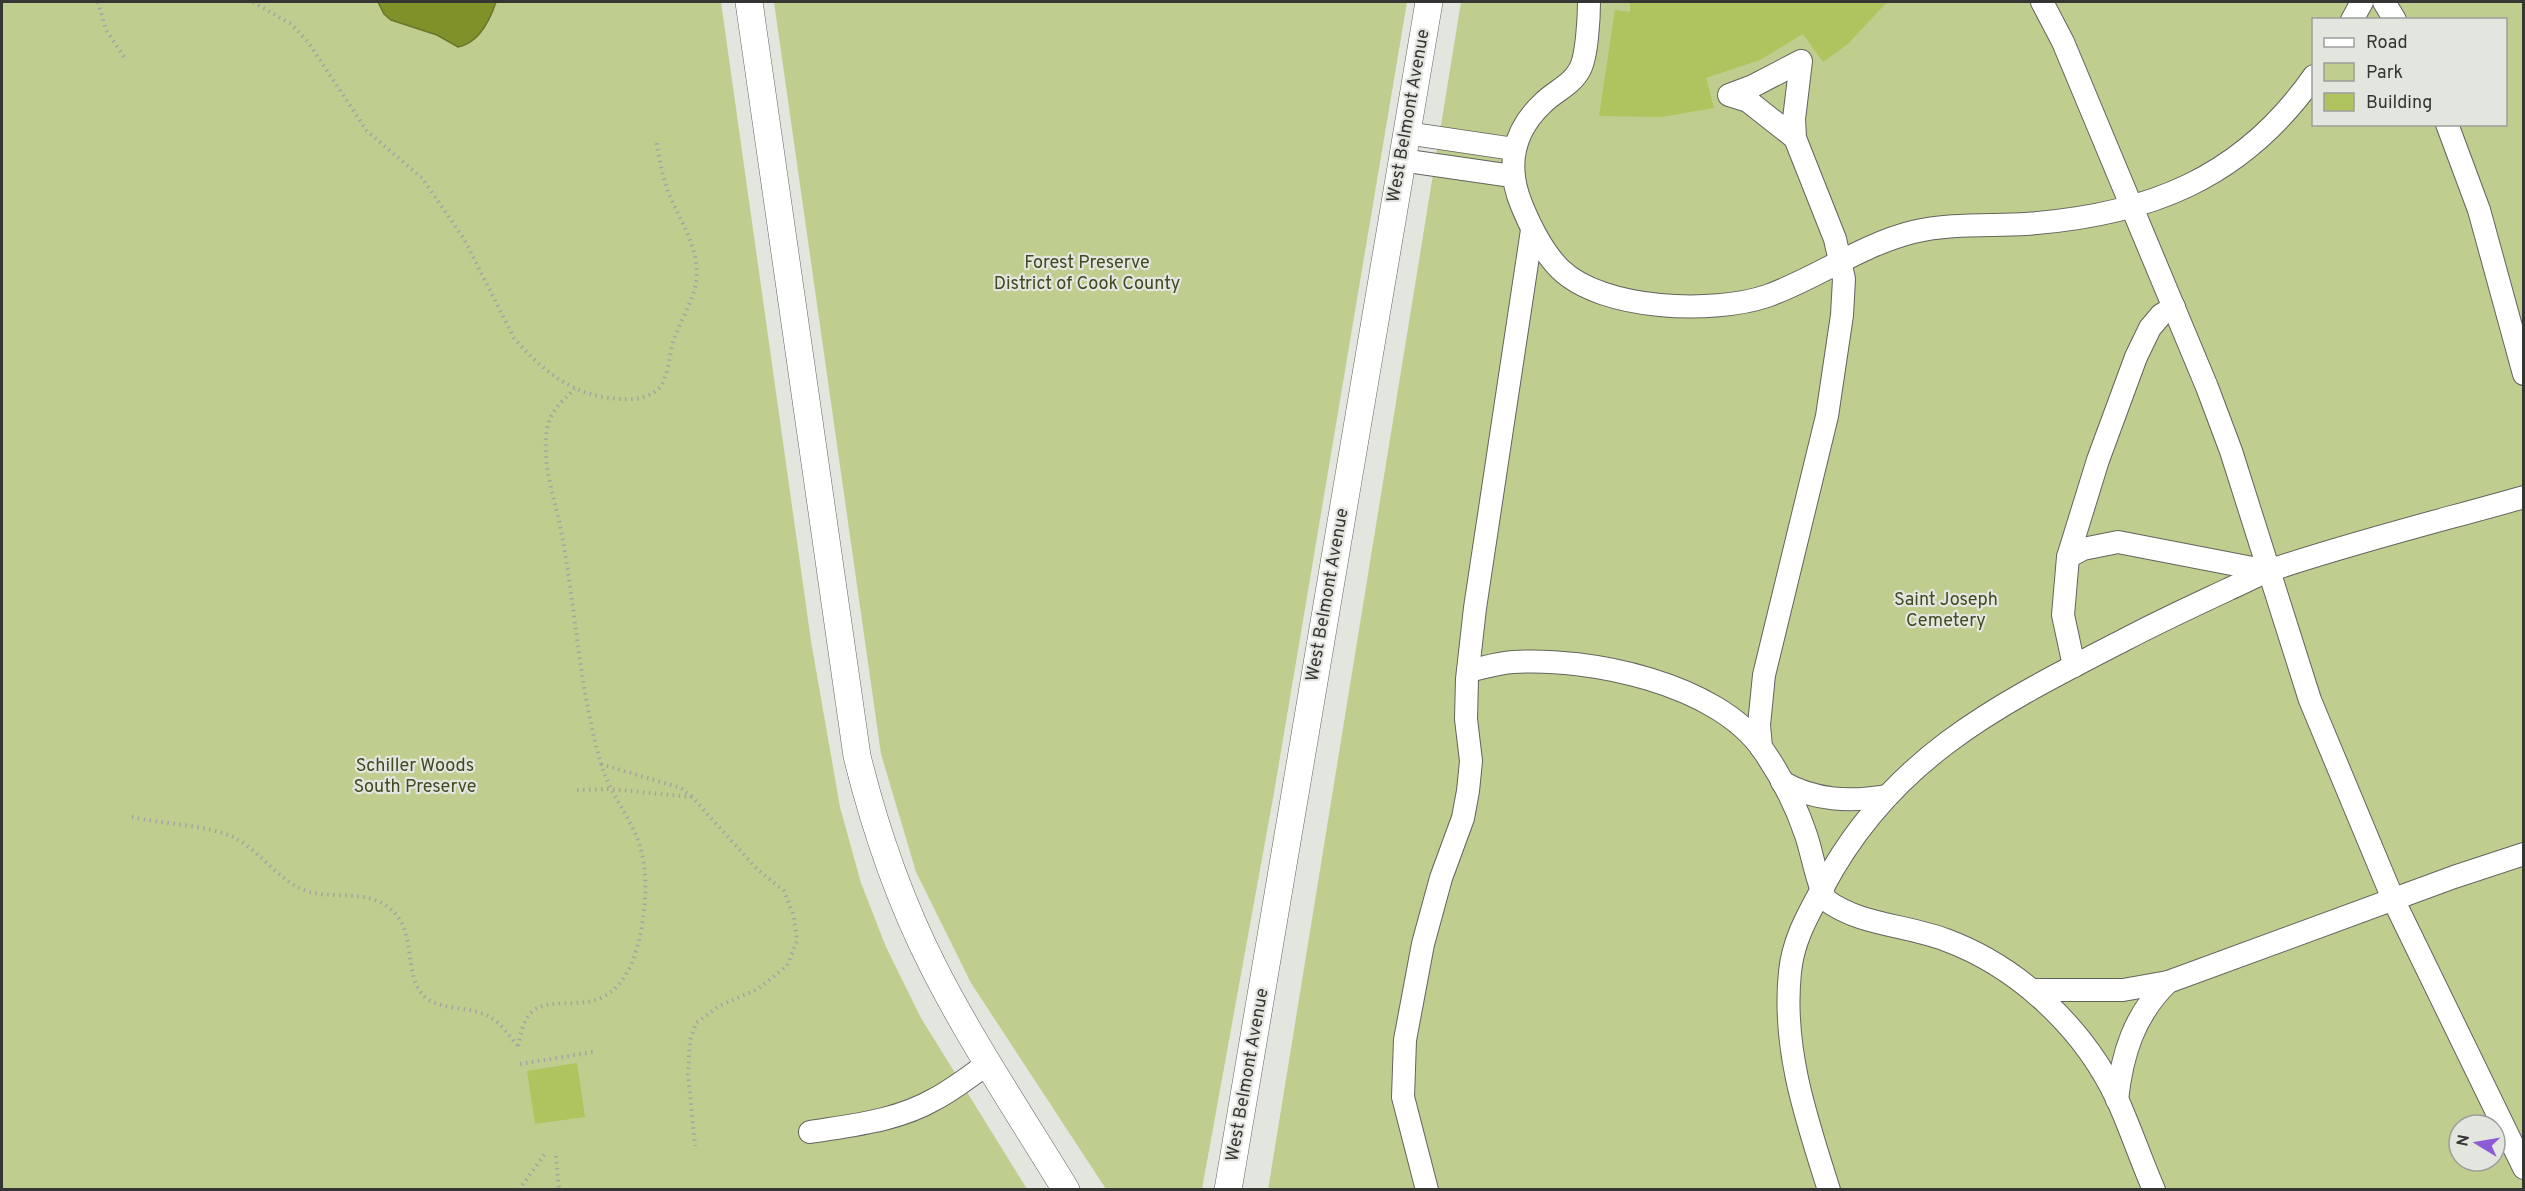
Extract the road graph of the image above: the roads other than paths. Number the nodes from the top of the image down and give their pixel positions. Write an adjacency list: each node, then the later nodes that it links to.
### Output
1 (749, 2): 34 (main road)
2 (1429, 2): 11 (main road, West Belmont Avenue)
3 (1589, 2): 13 (lane)
4 (2042, 2): 16 (lane)
5 (2362, 2): 7 (lane)
6 (2384, 2): 8 (lane)
7 (2353, 18)
8 (2394, 18)
9 (2312, 77): 16 (lane)
10 (2448, 126): 20 (lane)
11 (1406, 133): 13 (lane); 14 (main road, West Belmont Avenue)
12 (1795, 138): 18 (lane)
13 (1514, 149): 15 (lane)
14 (1401, 160): 15 (lane); 39 (main road, West Belmont Avenue)
15 (1512, 176): 17 (lane)
16 (2133, 207): 18 (lane); 19 (lane)
17 (1532, 230): 18 (lane); 25 (lane)
18 (1841, 262): 26 (lane)
19 (2174, 307): 22 (lane); 23 (lane)
20 (2523, 374)
21 (2523, 496): 23 (lane)
22 (2068, 557): 23 (lane); 24 (lane)
23 (2268, 571): 24 (lane); 31 (lane)
24 (2073, 666): 28 (lane)
25 (1468, 671): 26 (lane); 40 (lane)
26 (1761, 747): 27 (lane)
27 (1782, 782): 28 (lane); 30 (lane)
28 (1887, 796): 30 (lane)
29 (2523, 854): 31 (lane)
30 (1821, 890): 33 (lane); 41 (lane)
31 (2393, 899): 32 (lane); 37 (lane)
32 (2168, 982): 33 (lane); 35 (lane)
33 (2033, 990): 35 (lane)
34 (989, 1063): 36 (lane); 38 (main road)
35 (2117, 1100): 42 (lane)
36 (810, 1132)
37 (2523, 1168)
38 (1066, 1190)
39 (1228, 1190)
40 (1427, 1190)
41 (1829, 1190)
42 (2154, 1190)

